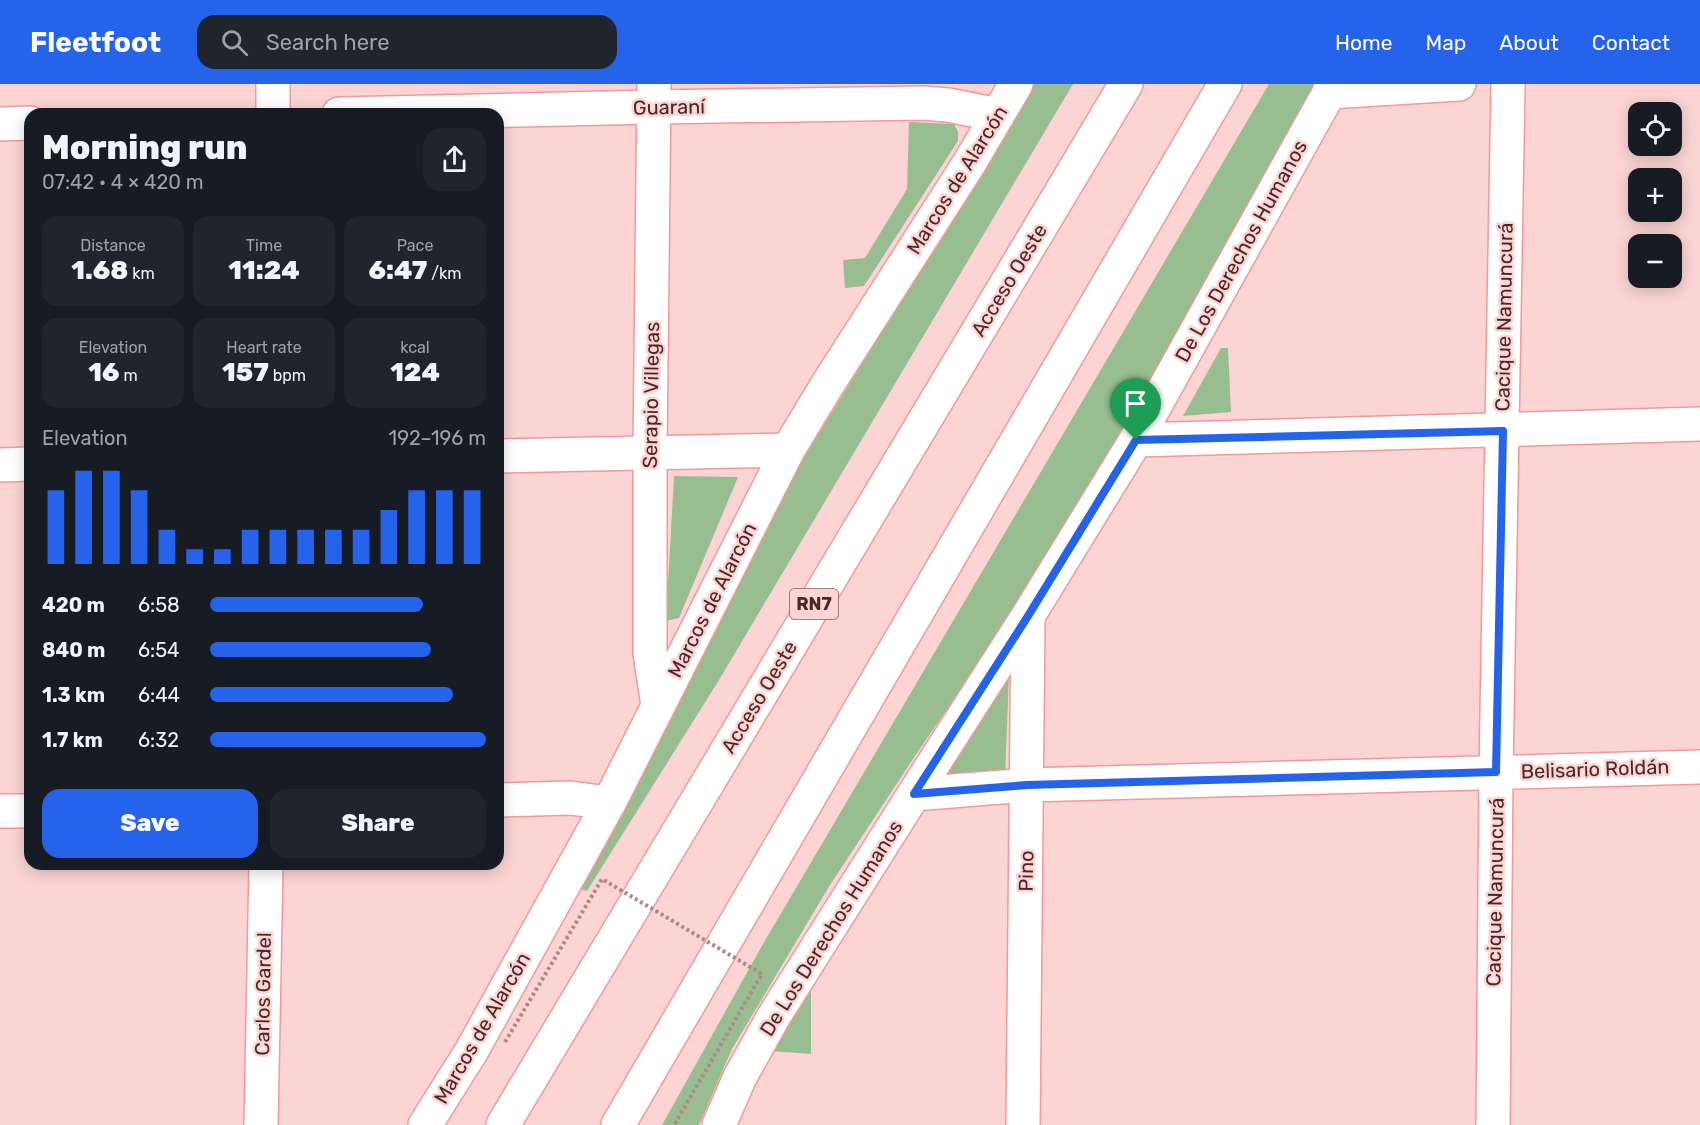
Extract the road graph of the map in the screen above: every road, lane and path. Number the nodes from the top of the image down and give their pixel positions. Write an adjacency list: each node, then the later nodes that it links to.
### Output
1 (273, 84): 9 (main road)
2 (1016, 84): 11 (main road, Marcos de Alarcón)
3 (1126, 84): 36 (main road, Acceso Oeste / RN7)
4 (1225, 84): 37 (main road)
5 (1459, 84): 7 (main road)
6 (1508, 84): 15 (main road, Cacique Namuncurá)
7 (1332, 88): 16 (main road, De Los Derechos Humanos)
8 (654, 96): 10 (main road, Guaraní); 11 (main road, Guaraní); 18 (main road, Serapio Villegas)
9 (273, 108)
10 (444, 108)
11 (998, 115): 17 (main road, Marcos de Alarcón)
12 (24, 123): 13 (main road)
13 (0, 124)
14 (1700, 424): 15 (main road)
15 (1503, 431): 16 (main road); 25 (main road, Cacique Namuncurá)
16 (1136, 440): 22 (main road, De Los Derechos Humanos)
17 (788, 450): 18 (main road); 23 (main road, Marcos de Alarcón)
18 (650, 453): 19 (main road); 23 (main road, Serapio Villegas)
19 (504, 456)
20 (24, 464): 21 (main road)
21 (0, 465)
22 (1028, 616): 26 (main road, Pino); 27 (main road, De Los Derechos Humanos)
23 (658, 706): 29 (main road, Marcos de Alarcón)
24 (1700, 766): 25 (main road, Belisario Roldán)
25 (1496, 772): 26 (main road, Belisario Roldán); 41 (main road, Cacique Namuncurá)
26 (1027, 785): 27 (main road, Belisario Roldán); 40 (main road, Pino)
27 (914, 794): 39 (main road, De Los Derechos Humanos)
28 (504, 800): 29 (main road)
29 (609, 803): 35 (main road, Marcos de Alarcón)
30 (0, 811): 31 (main road)
31 (24, 811)
32 (266, 870): 34 (main road, Carlos Gardel)
33 (505, 1042): 38 (path, bridge)
34 (261, 1125)
35 (425, 1125)
36 (503, 1125)
37 (618, 1125)
38 (674, 1125)
39 (719, 1125)
40 (1023, 1125)
41 (1493, 1125)

